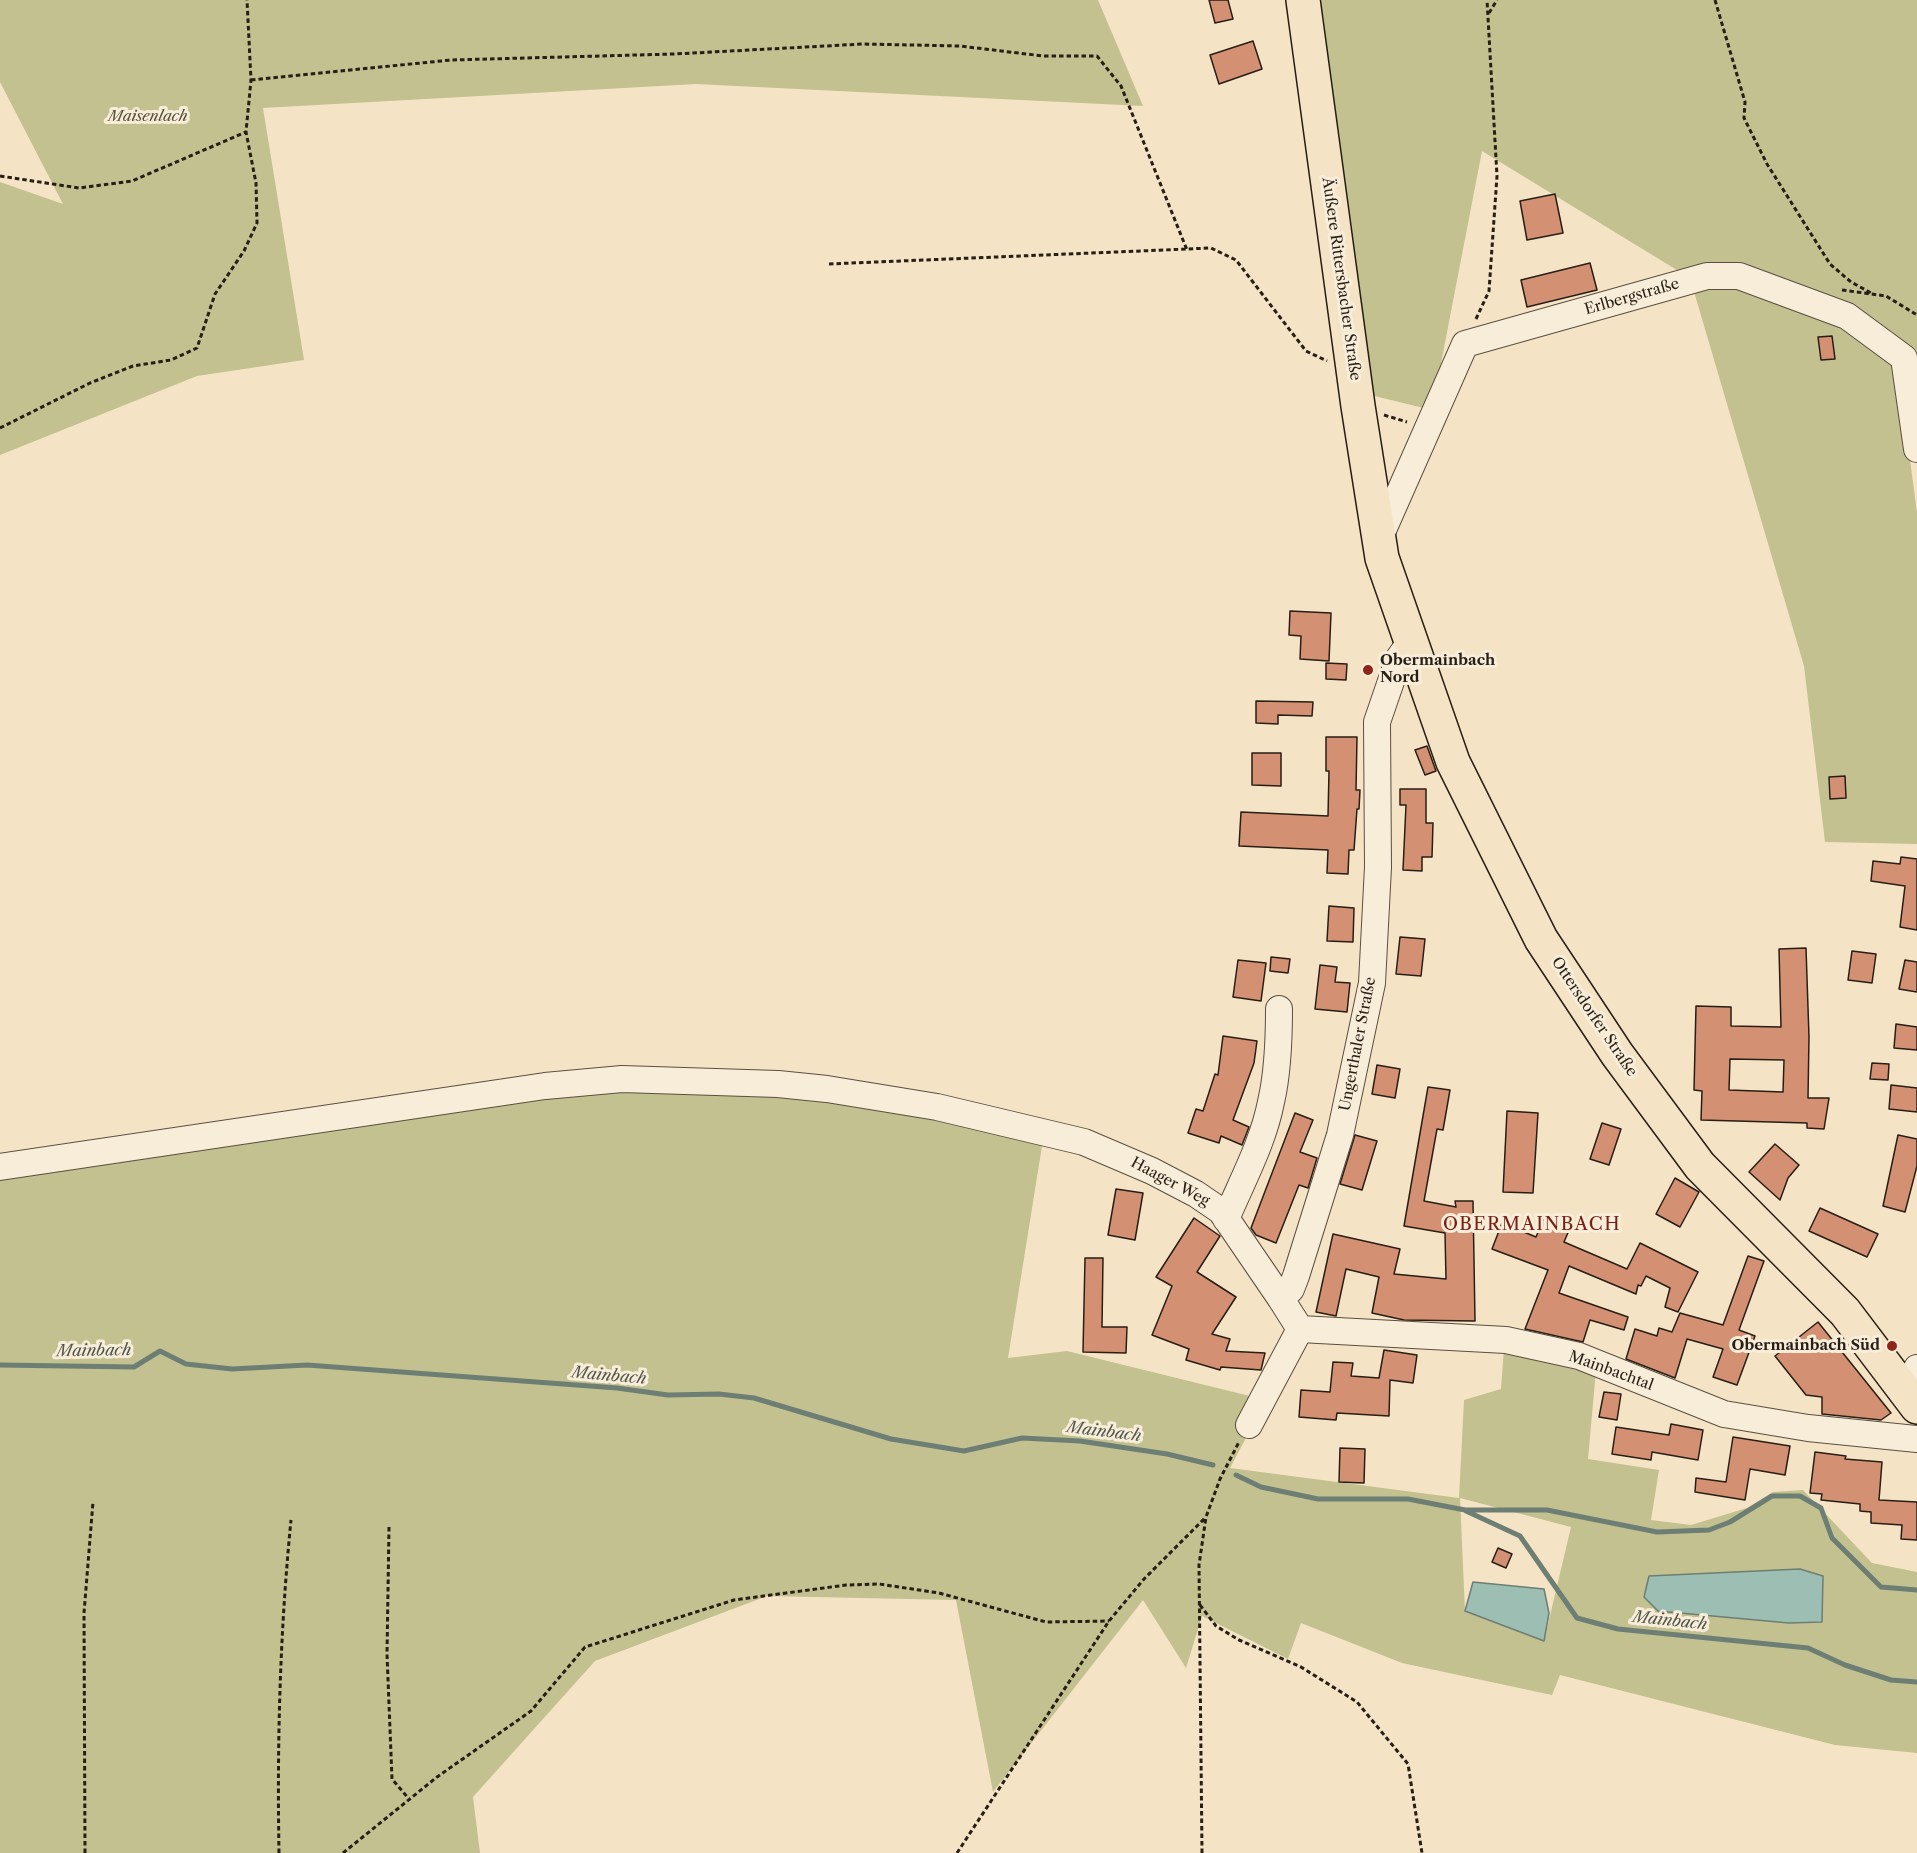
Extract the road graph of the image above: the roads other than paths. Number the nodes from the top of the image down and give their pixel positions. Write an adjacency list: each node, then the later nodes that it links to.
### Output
1 (1303, 0): 3 (main road, Äußere Rittersbacher Straße)
2 (1917, 449): 3 (street, Erlbergstraße)
3 (1381, 549): 4 (main road, Ottersdorfer Straße)
4 (1411, 640): 8 (street, Ungerthaler Straße); 10 (main road, Ottersdorfer Straße)
5 (1279, 1009): 7 (street)
6 (0, 1167): 7 (street, Haager Weg)
7 (1226, 1219): 8 (street, Haager Weg)
8 (1281, 1299): 9 (street)
9 (1300, 1329): 11 (street); 12 (street, Mainbachtal)
10 (1913, 1388)
11 (1249, 1425)
12 (1917, 1439)

